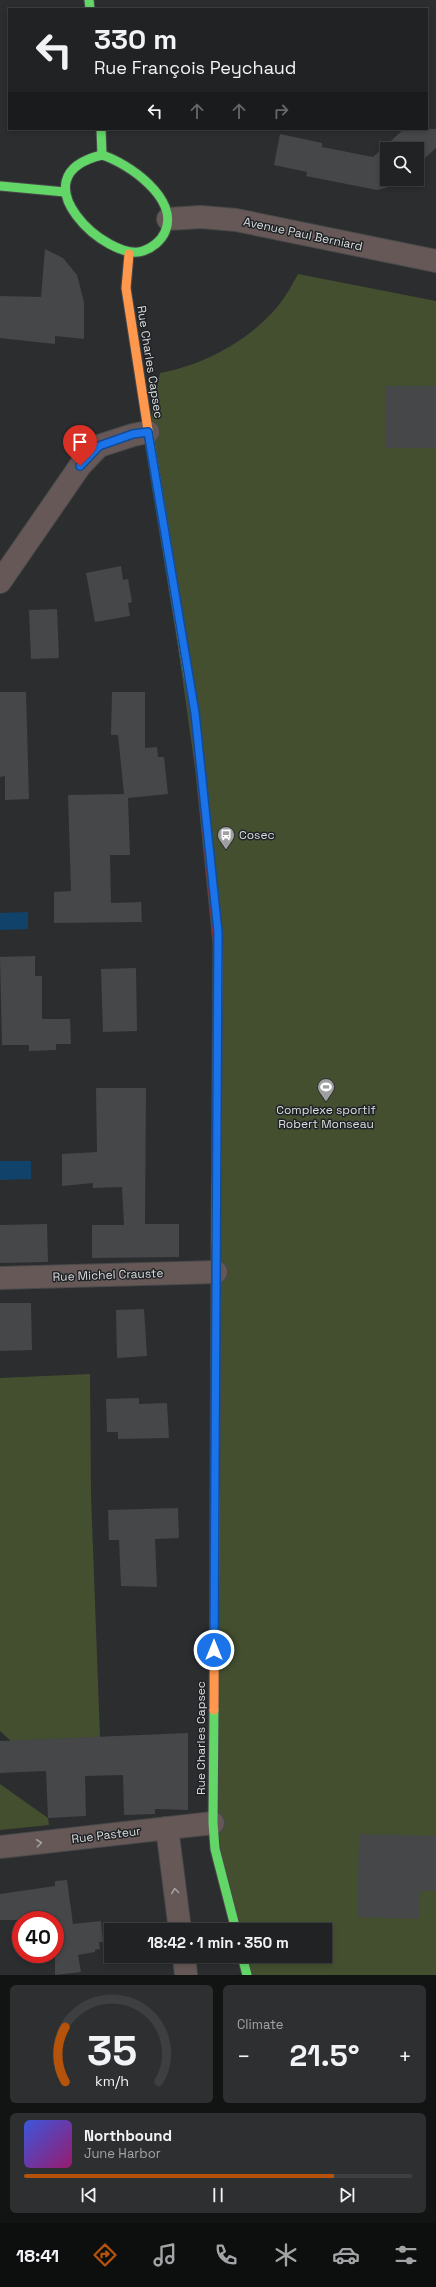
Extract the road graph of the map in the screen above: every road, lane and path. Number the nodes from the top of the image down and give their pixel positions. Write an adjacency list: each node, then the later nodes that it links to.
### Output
1 (101, 130): 2 (street)
2 (102, 155): 4 (street); 5 (street)
3 (0, 186): 4 (street)
4 (65, 192): 6 (street)
5 (168, 219): 6 (street); 7 (street, Avenue Paul Berniard)
6 (129, 254): 8 (street, Rue Charles Capsec)
7 (435, 255)
8 (148, 432): 9 (street); 10 (street, Rue Charles Capsec)
9 (0, 582)
10 (216, 1272): 11 (street, Rue Michel Crauste); 12 (street, Rue Charles Capsec)
11 (0, 1278)
12 (213, 1823): 13 (street, Rue Pasteur); 16 (street, Rue Charles Capsec)
13 (167, 1828): 14 (street, Rue Pasteur, one-way to 13); 15 (street, one-way to 13)
14 (0, 1847)
15 (179, 1923)
16 (234, 1923)
17 (185, 1963): 19 (street)
18 (244, 1963): 20 (street)
19 (186, 1975)
20 (247, 1975)

